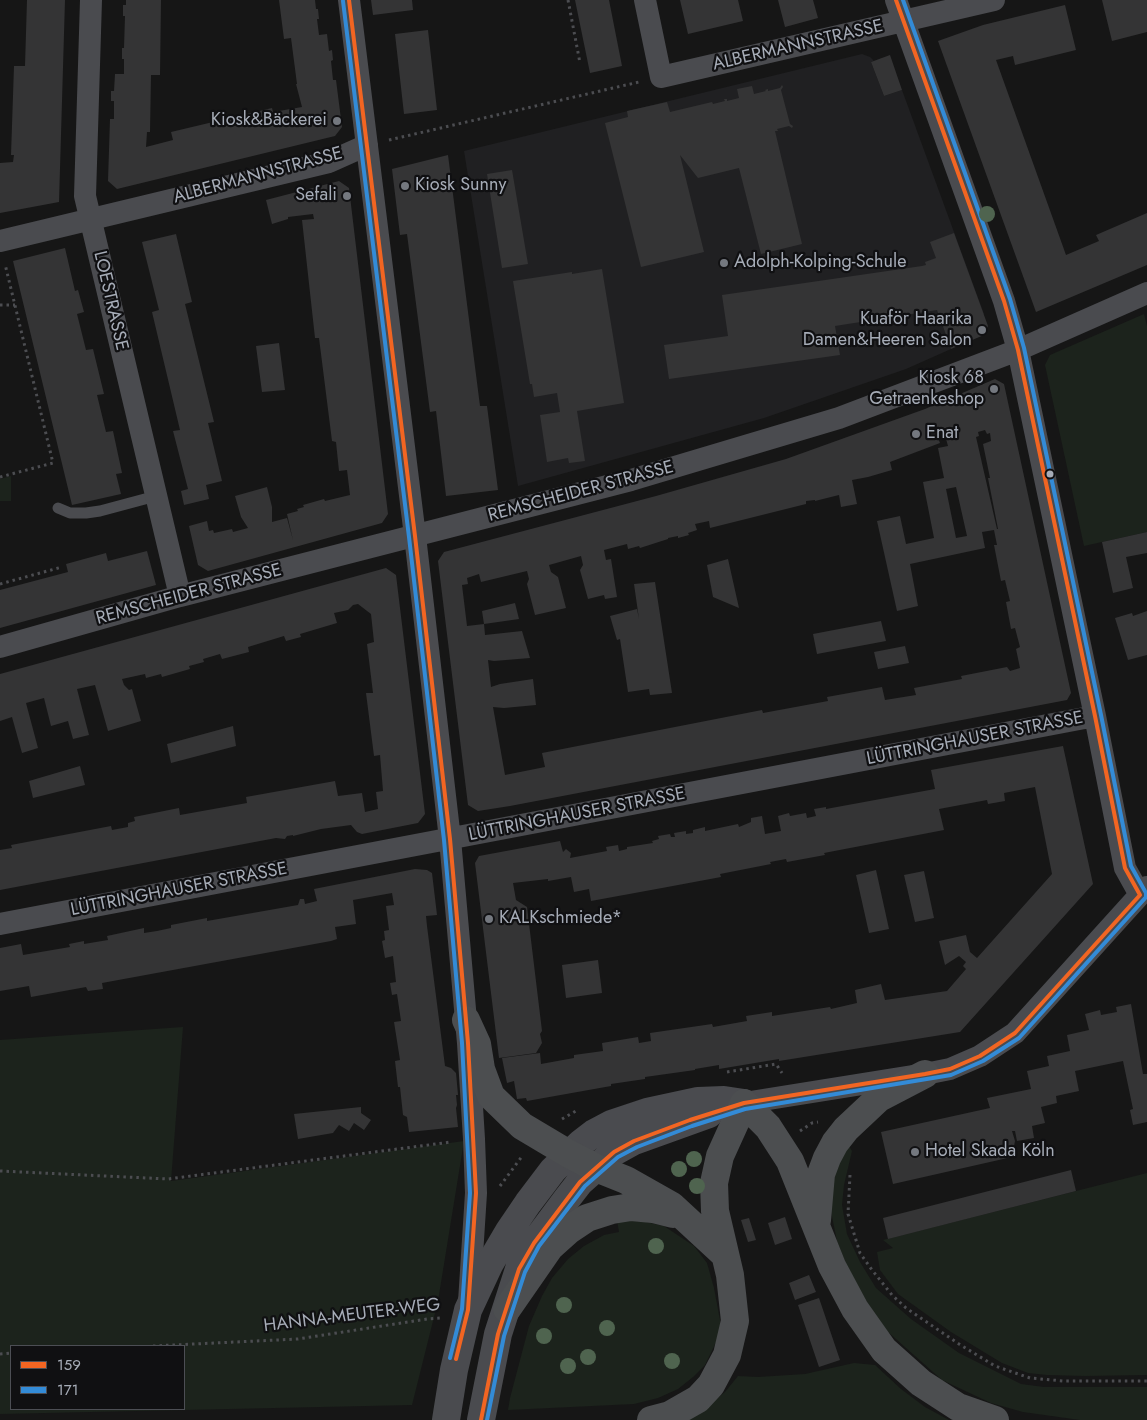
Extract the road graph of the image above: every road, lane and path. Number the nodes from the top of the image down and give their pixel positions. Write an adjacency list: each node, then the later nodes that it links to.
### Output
1 (91, 0): 11 (street, LOESTRASSE)
2 (349, 0): 10 (street)
3 (568, 0): 8 (path)
4 (645, 0): 9 (street)
5 (896, 0): 7 (street)
6 (994, 0): 7 (street, ALBERMANNSTRASSE)
7 (904, 21): 9 (street, ALBERMANNSTRASSE); 16 (street)
8 (580, 63)
9 (661, 77): 10 (path, ALBERMANNSTRASSE)
10 (366, 145): 11 (street, ALBERMANNSTRASSE); 20 (street)
11 (91, 218): 12 (street, ALBERMANNSTRASSE); 18 (street, LOESTRASSE)
12 (2, 250): 15 (path)
13 (1147, 293): 16 (street, REMSCHEIDER STRASSE)
14 (0, 305): 15 (path)
15 (15, 305): 17 (path)
16 (1018, 350): 20 (street, REMSCHEIDER STRASSE); 25 (street)
17 (0, 477)
18 (156, 496): 19 (lane); 23 (street, LOESTRASSE)
19 (58, 508)
20 (415, 536): 23 (street, REMSCHEIDER STRASSE); 26 (street)
21 (62, 567): 22 (path)
22 (0, 584)
23 (180, 596): 24 (street, REMSCHEIDER STRASSE)
24 (0, 647)
25 (1095, 716): 26 (street, LÜTTRINGHAUSER STRASSE); 27 (street)
26 (450, 839): 28 (street, LÜTTRINGHAUSER STRASSE); 29 (street)
27 (1143, 891): 30 (street)
28 (0, 924)
29 (466, 1020): 32 (highway); 33 (street)
30 (925, 1074): 31 (street); 40 (highway)
31 (744, 1103): 34 (street); 35 (street); 40 (highway); 41 (highway)
32 (538, 1135): 34 (highway); 38 (path)
33 (474, 1139): 37 (path); 42 (street)
34 (569, 1154): 35 (highway); 42 (street)
35 (596, 1168): 39 (highway); 43 (street)
36 (852, 1170): 45 (path)
37 (0, 1171)
38 (497, 1190)
39 (687, 1218): 41 (highway); 43 (highway)
40 (817, 1229): 49 (highway)
41 (724, 1254): 48 (highway)
42 (465, 1320): 44 (path, HANNA-MEUTER-WEG); 46 (street)
43 (502, 1321): 47 (street)
44 (173, 1345)
45 (1147, 1381)
46 (446, 1420)
47 (481, 1420)
48 (651, 1420)
49 (994, 1420)

